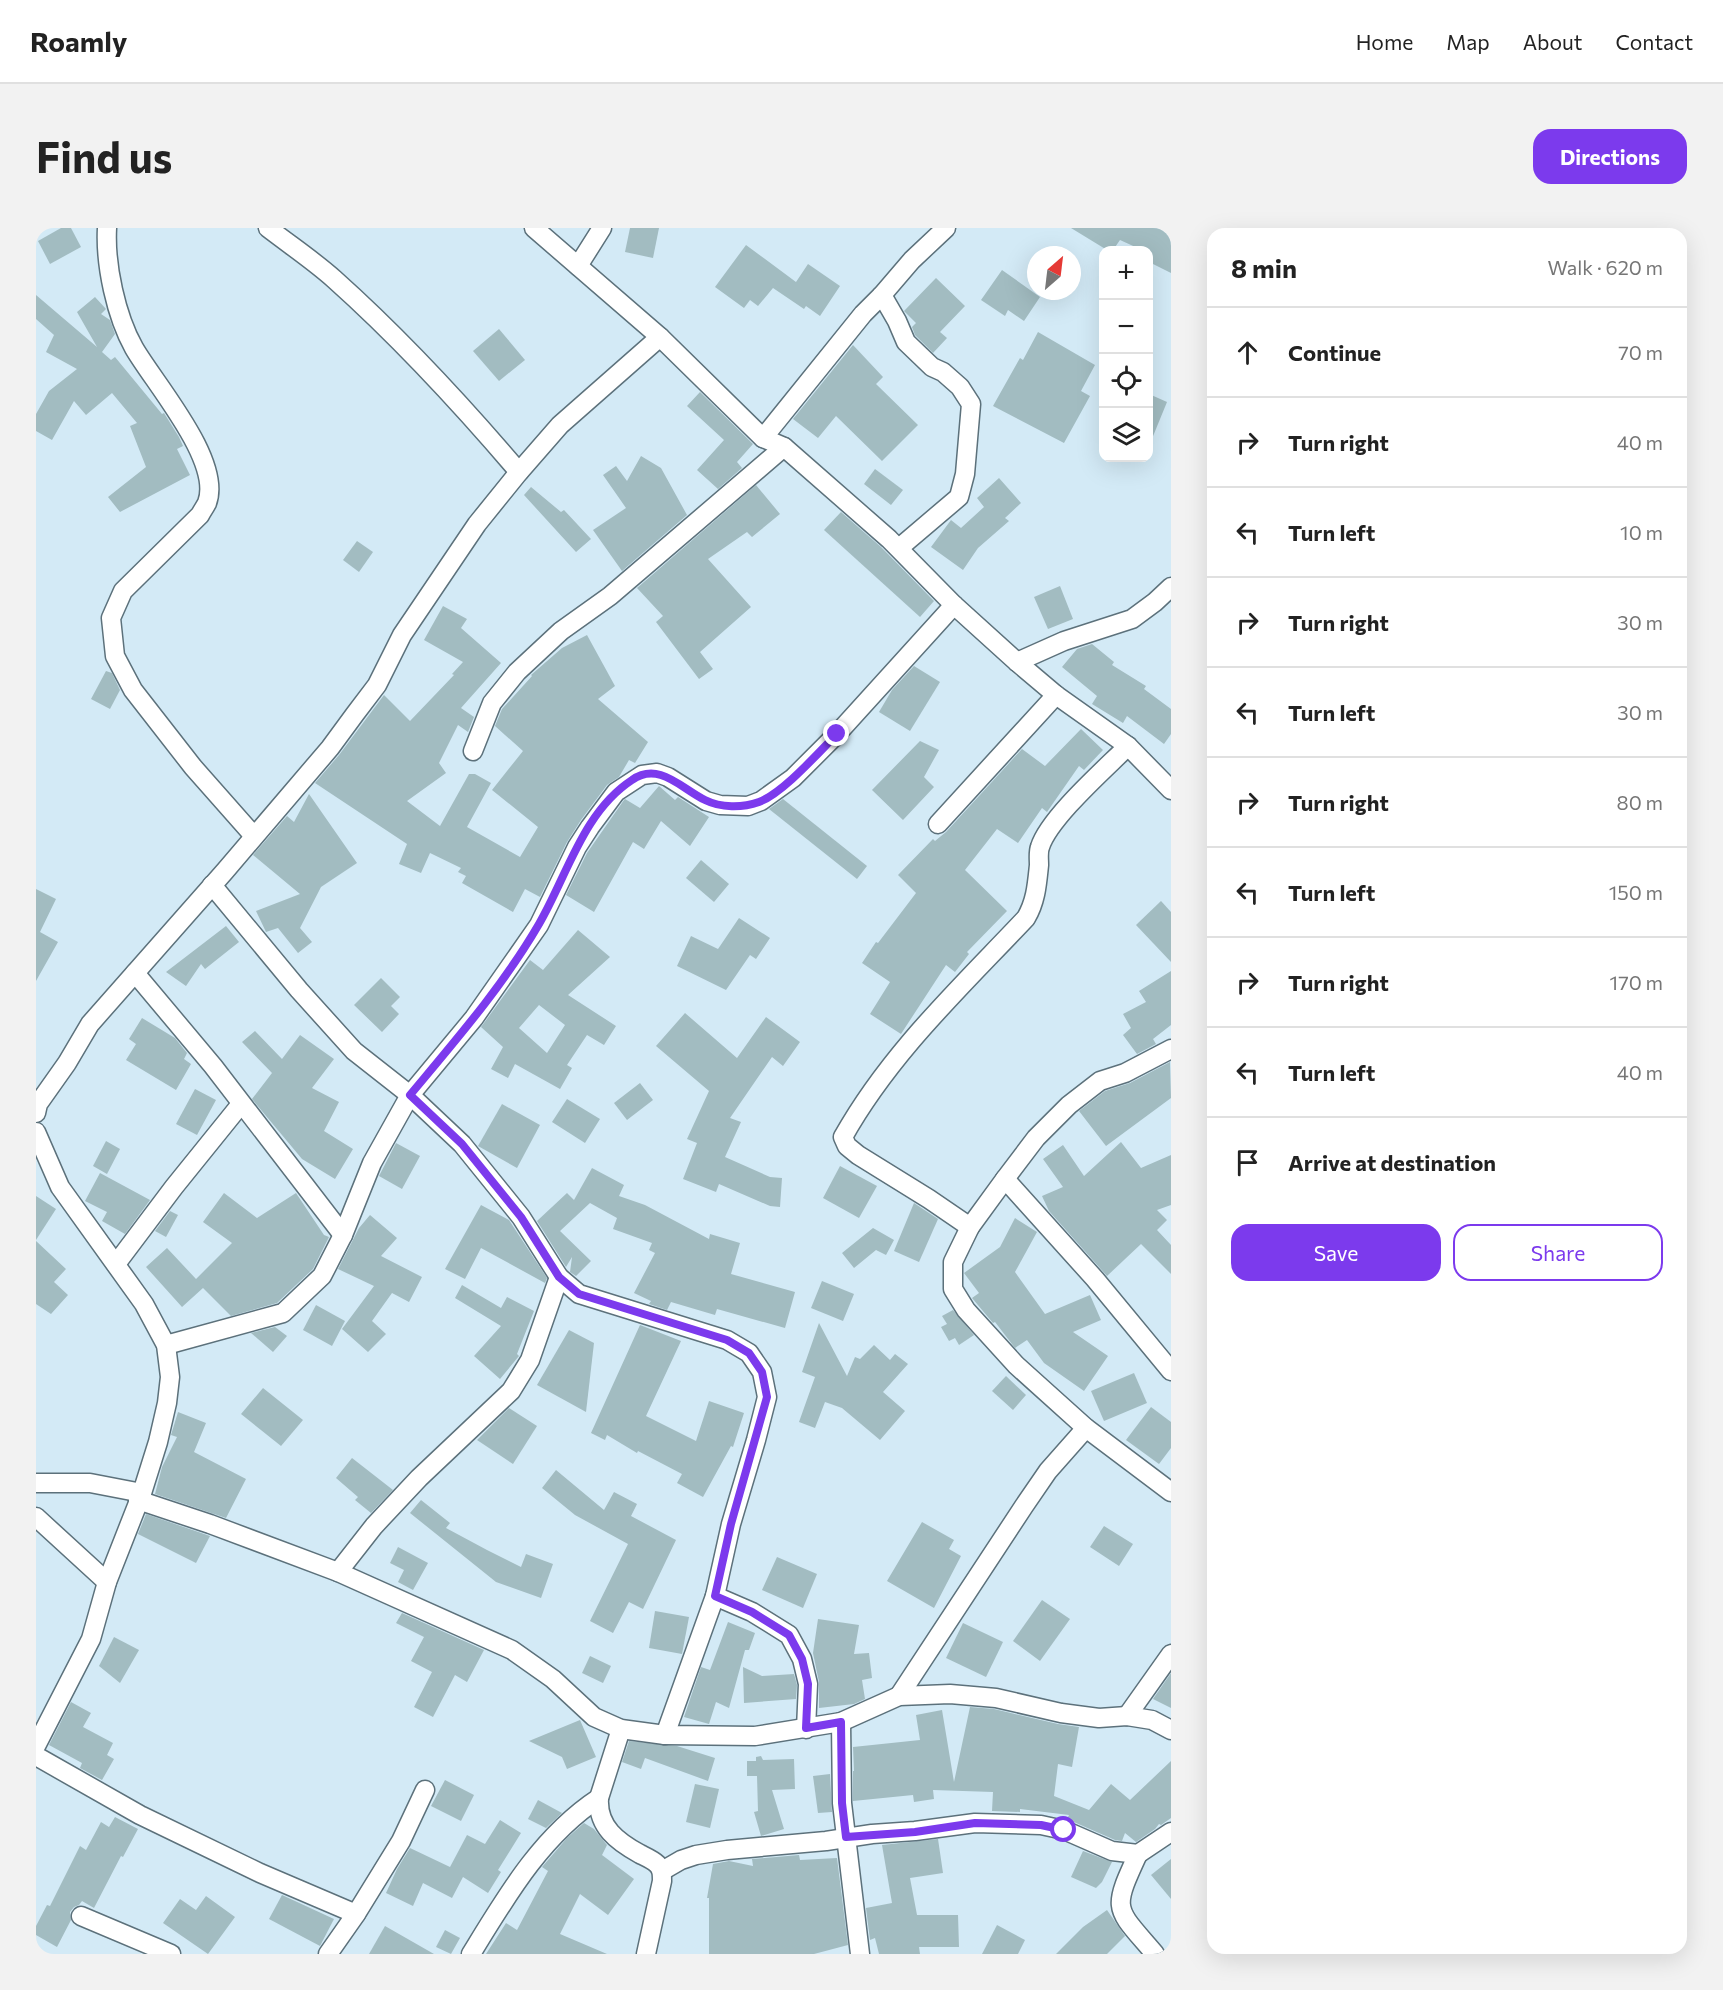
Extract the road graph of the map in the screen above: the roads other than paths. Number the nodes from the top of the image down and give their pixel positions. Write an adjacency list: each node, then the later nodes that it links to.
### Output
1 (106, 228): 21 (street)
2 (268, 228): 11 (street)
3 (534, 228): 6 (street)
4 (602, 228): 6 (street)
5 (946, 228): 7 (street)
6 (578, 266): 8 (street)
7 (882, 295): 9 (street); 12 (street)
8 (660, 338): 9 (street); 11 (street)
9 (763, 438): 10 (street)
10 (784, 447): 12 (street); 18 (street)
11 (519, 472): 21 (street)
12 (899, 548): 14 (street)
13 (1171, 587): 15 (street)
14 (954, 605): 15 (street); 25 (street)
15 (1017, 662): 16 (street)
16 (1056, 695): 17 (street); 20 (street)
17 (1128, 746): 19 (street); 30 (street)
18 (473, 751)
19 (1171, 790)
20 (939, 824)
21 (254, 836): 22 (street)
22 (212, 885): 23 (street); 25 (street)
23 (135, 973): 26 (street); 27 (street)
24 (1171, 1049): 29 (street)
25 (410, 1095): 31 (street); 33 (street)
26 (241, 1104): 31 (street); 32 (street)
27 (37, 1106)
28 (36, 1132): 32 (street)
29 (1005, 1179): 30 (street); 35 (street)
30 (970, 1227): 36 (street)
31 (343, 1235): 34 (street)
32 (116, 1264): 34 (street)
33 (559, 1277): 41 (street); 43 (street)
34 (166, 1345): 39 (street)
35 (1171, 1371)
36 (1086, 1428): 38 (street); 45 (street)
37 (36, 1483): 39 (street)
38 (1171, 1492)
39 (140, 1497): 41 (street); 42 (street)
40 (36, 1517): 42 (street)
41 (338, 1572): 49 (street)
42 (106, 1582): 52 (street)
43 (715, 1596): 48 (street); 51 (street)
44 (1171, 1654): 46 (street)
45 (899, 1696): 46 (street); 47 (street)
46 (1127, 1716): 50 (street)
47 (841, 1722): 48 (street); 57 (street)
48 (806, 1728): 51 (street)
49 (621, 1729): 51 (street); 55 (street)
50 (1171, 1731)
51 (665, 1736)
52 (36, 1746)
53 (36, 1756): 60 (street)
54 (425, 1790): 60 (street)
55 (599, 1798): 59 (street); 65 (street)
56 (1171, 1833): 58 (street)
57 (846, 1837): 58 (street); 59 (street); 67 (street)
58 (1138, 1854): 68 (street)
59 (662, 1870): 66 (street)
60 (356, 1914): 64 (street)
61 (81, 1916): 62 (street)
62 (127, 1946): 63 (street)
63 (171, 1954)
64 (328, 1954)
65 (471, 1954)
66 (646, 1954)
67 (860, 1954)
68 (1155, 1954)

